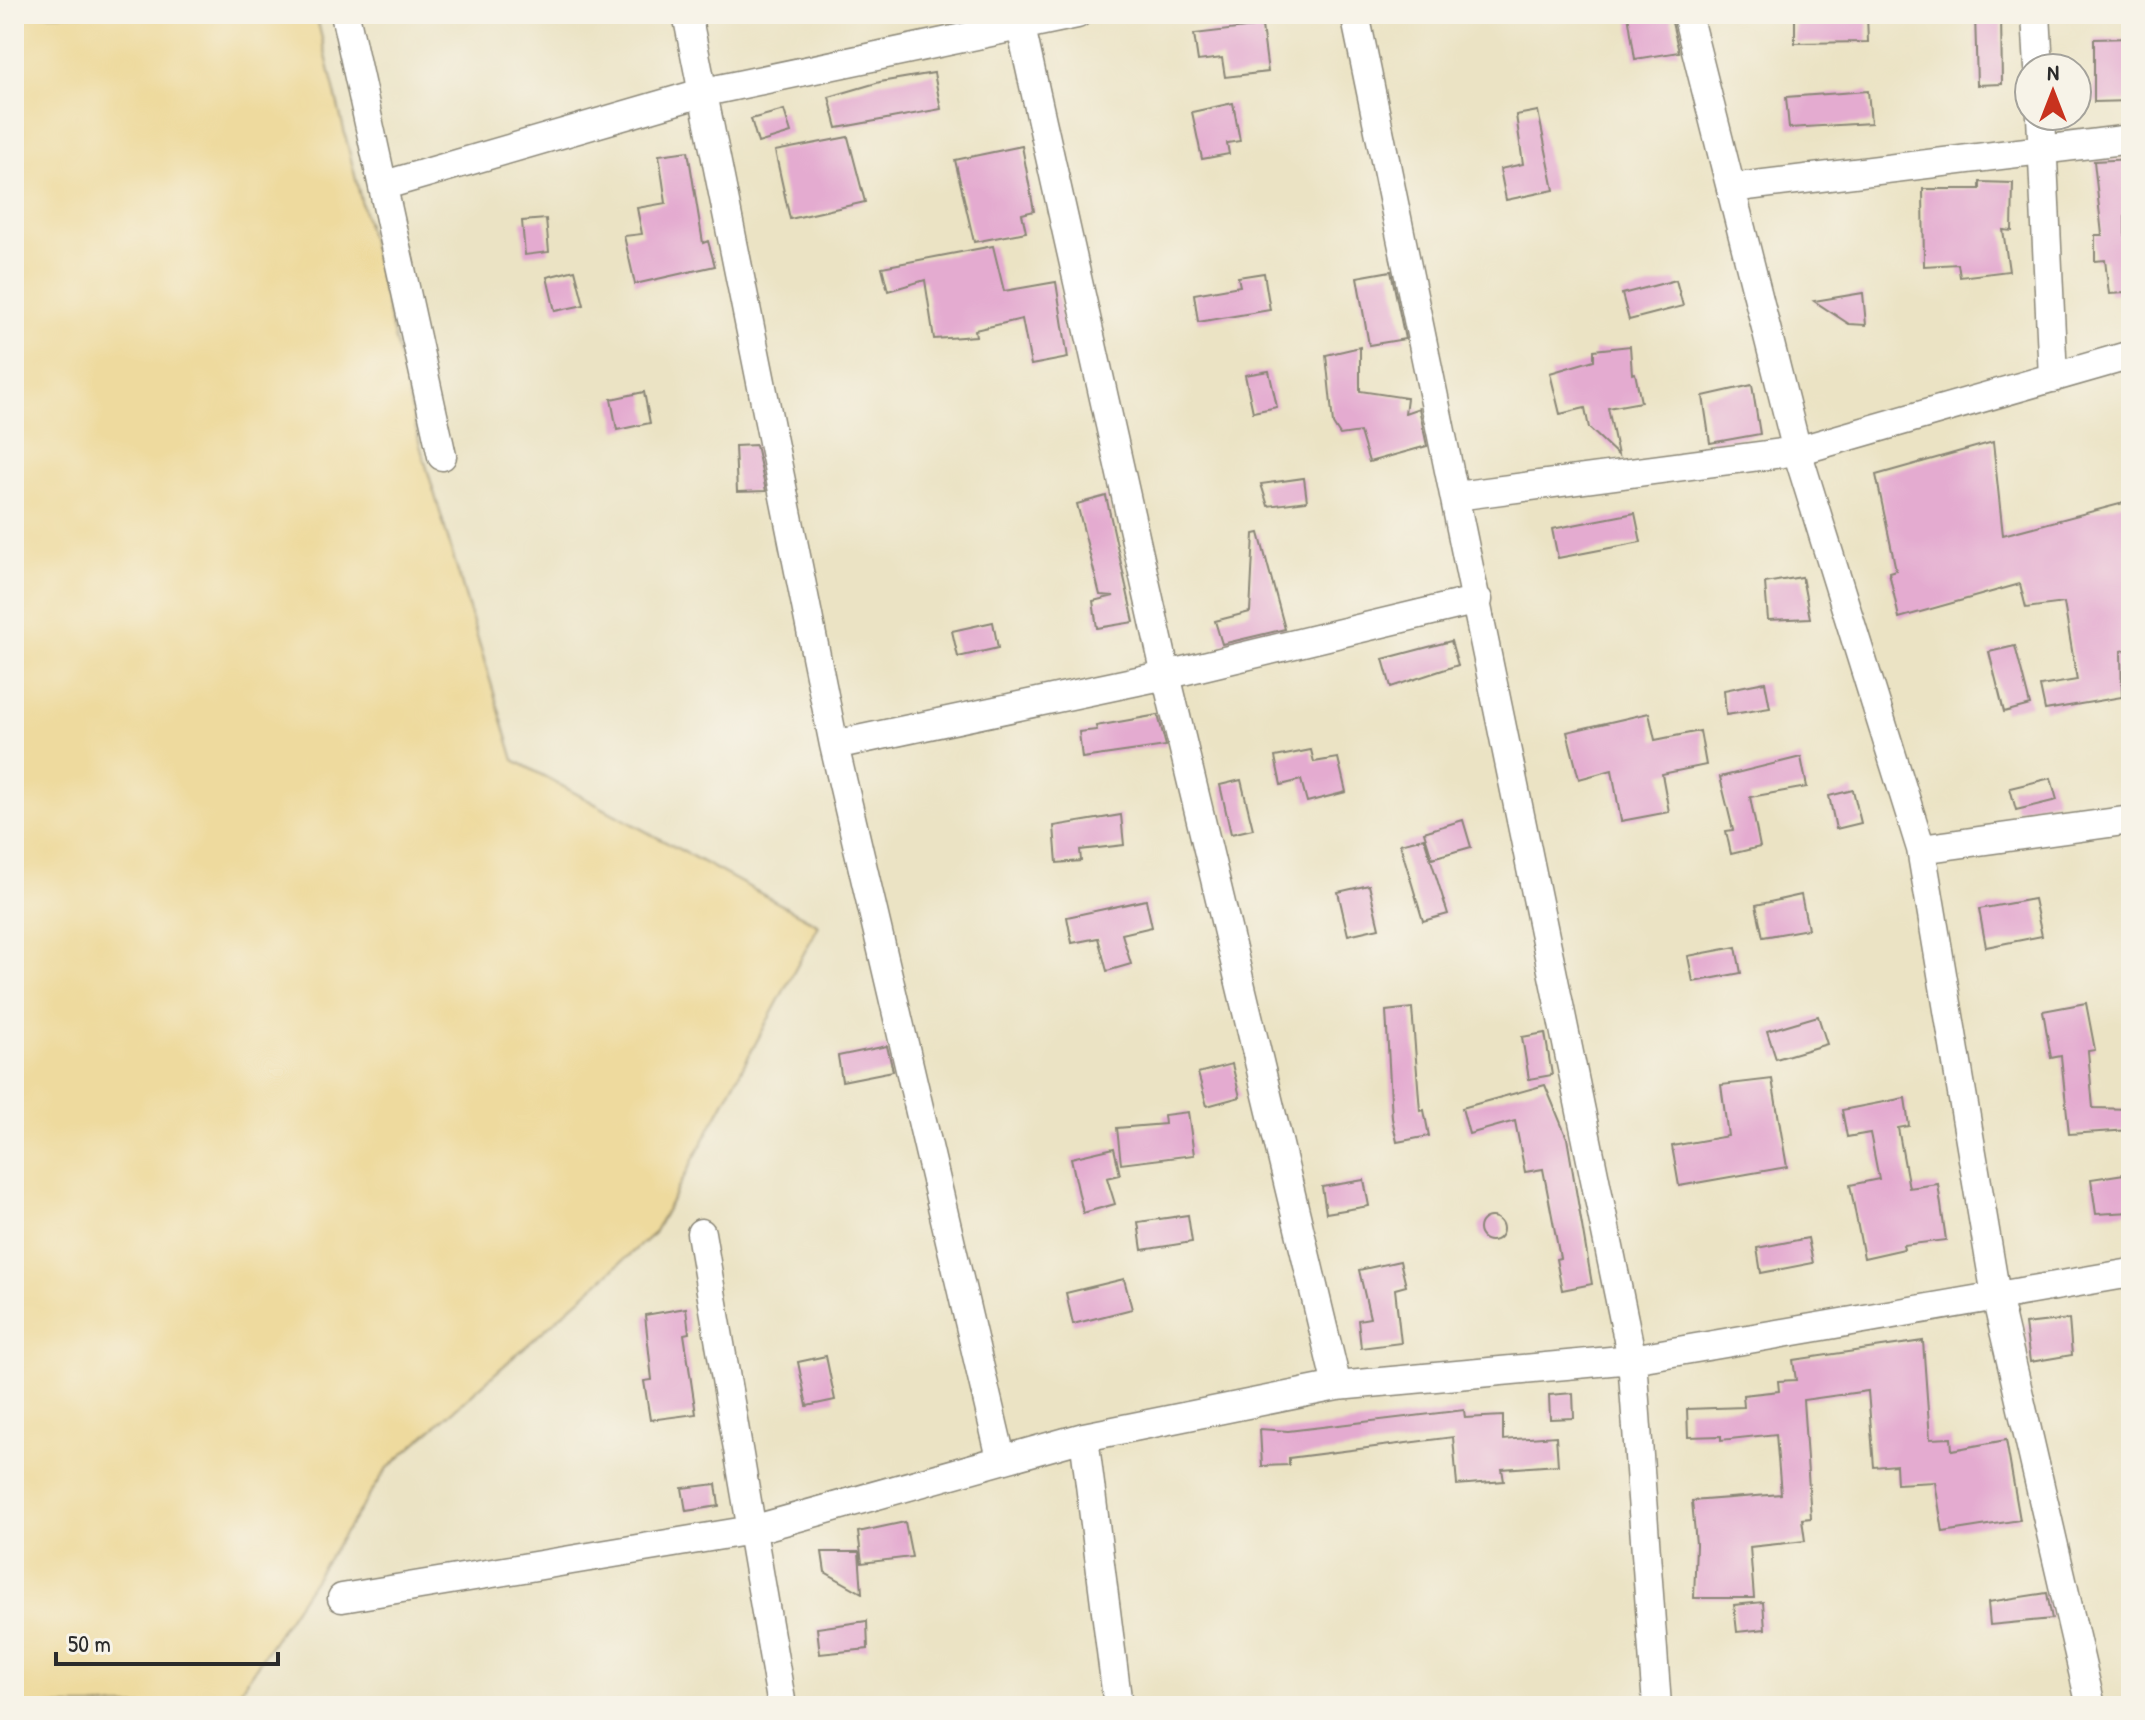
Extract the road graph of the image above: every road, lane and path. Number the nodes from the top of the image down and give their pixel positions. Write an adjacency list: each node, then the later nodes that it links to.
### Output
1 (345, 14): 13 (street)
2 (687, 14): 9 (street)
3 (1077, 14): 7 (street)
4 (1355, 14): 19 (street)
5 (1687, 14): 14 (street)
6 (2036, 14): 8 (street)
7 (1020, 20): 9 (street); 21 (street)
8 (2038, 52)
9 (705, 92): 13 (street); 22 (street)
10 (2041, 132): 12 (street)
11 (2131, 139): 12 (street)
12 (2042, 150): 14 (street); 16 (street)
13 (385, 185): 18 (street)
14 (1731, 188): 17 (street)
15 (2131, 355): 16 (street)
16 (2053, 378): 17 (street)
17 (1797, 451): 19 (street); 24 (street)
18 (442, 456)
19 (1456, 496): 20 (street)
20 (1478, 600): 21 (street); 28 (street)
21 (1166, 675): 22 (street); 29 (street)
22 (834, 745): 31 (street)
23 (2131, 820): 24 (street)
24 (1921, 849): 27 (street)
25 (701, 1233): 32 (street)
26 (2131, 1273): 27 (street)
27 (1996, 1296): 28 (street); 37 (street)
28 (1632, 1359): 29 (street); 36 (street)
29 (1337, 1386): 30 (street)
30 (1084, 1437): 31 (street); 35 (street)
31 (1001, 1458): 32 (street)
32 (752, 1530): 33 (street); 34 (street)
33 (342, 1598)
34 (782, 1706)
35 (1118, 1706)
36 (1657, 1706)
37 (2091, 1706)

